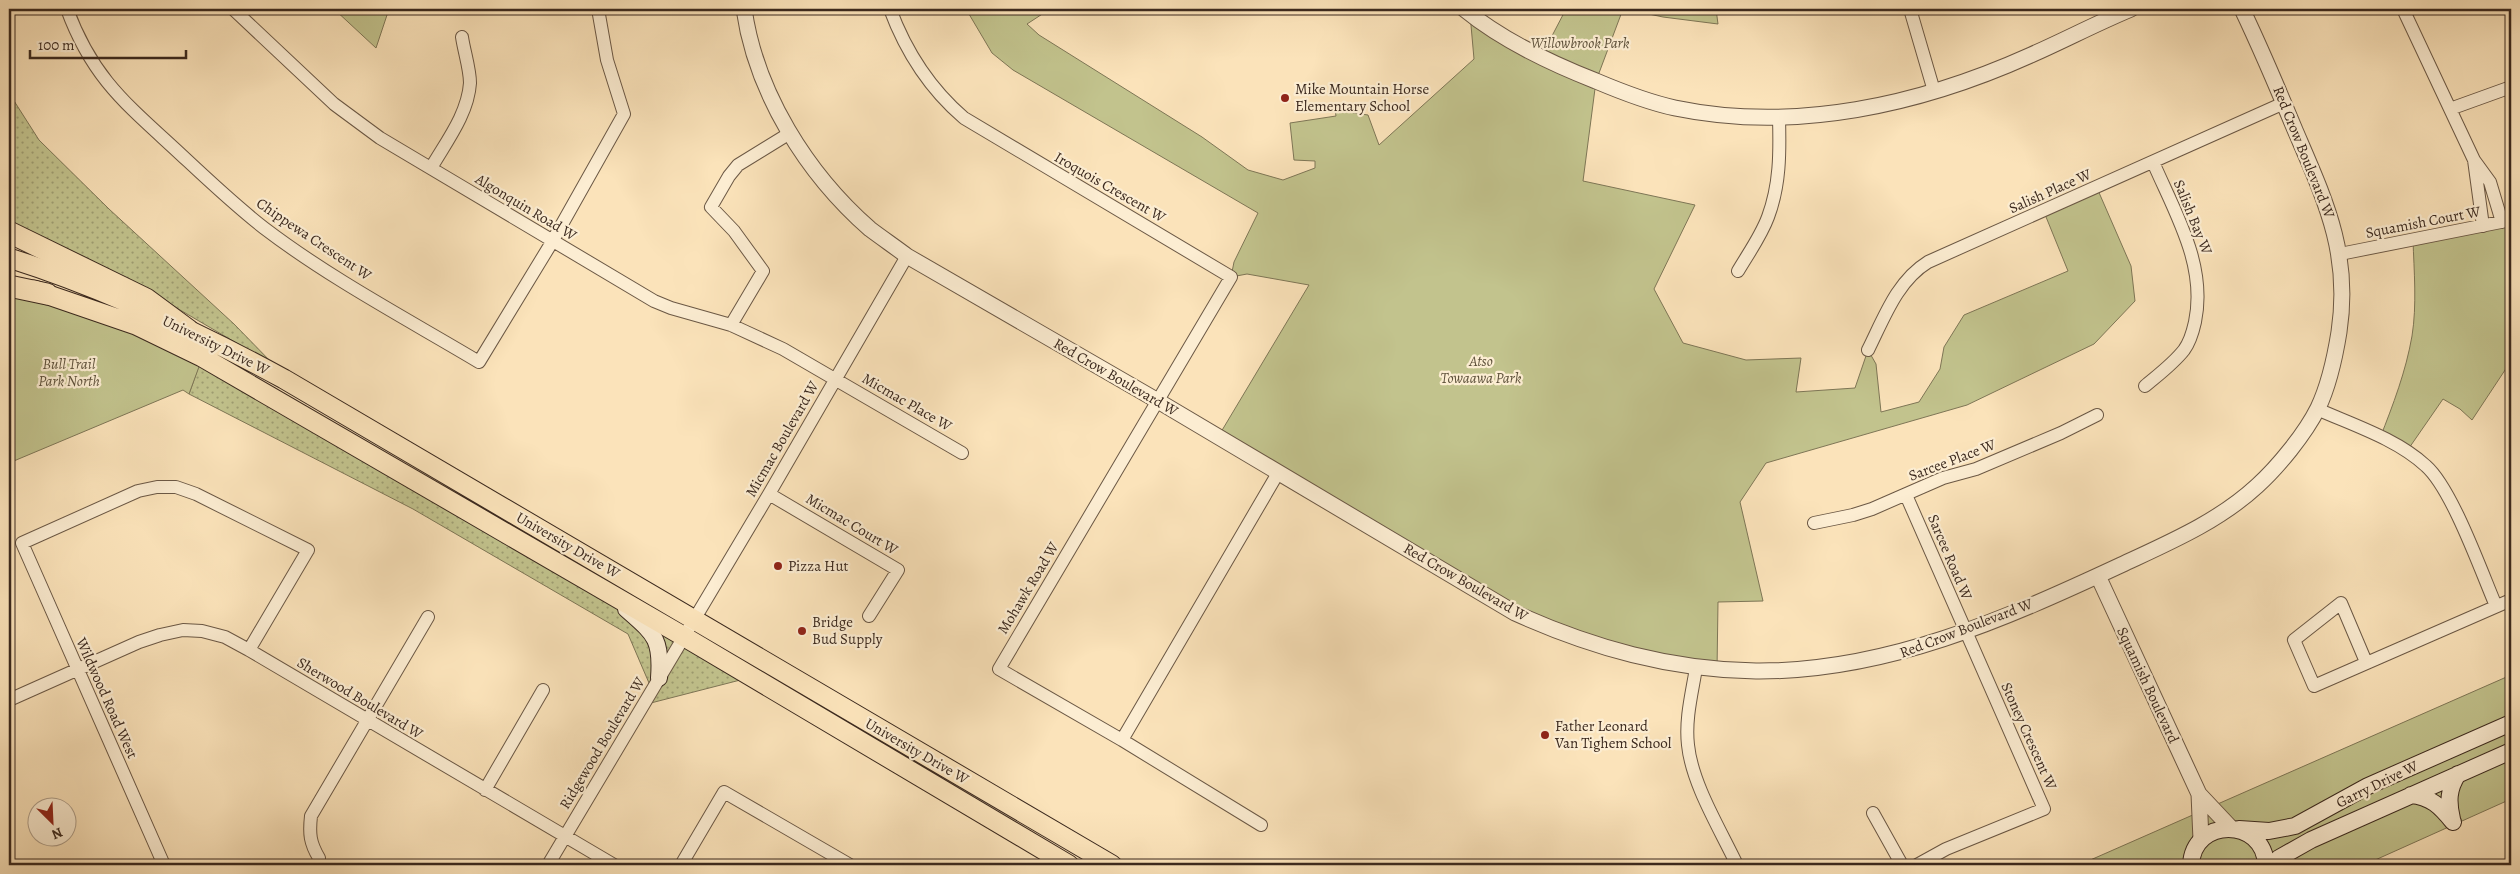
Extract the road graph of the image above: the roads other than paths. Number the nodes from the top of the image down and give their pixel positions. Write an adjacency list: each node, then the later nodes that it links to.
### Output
1 (67, 9): 24 (street, Chippewa Crescent W)
2 (233, 9): 20 (street, Algonquin Road W)
3 (598, 9): 24 (street)
4 (744, 9): 17 (street, Red Crow Boulevard W)
5 (890, 9): 37 (street, Iroquois Crescent W)
6 (1464, 9): 16 (street)
7 (1910, 9): 13 (street)
8 (2130, 9): 13 (street)
9 (2242, 9): 14 (street, Red Crow Boulevard W)
10 (2403, 9): 15 (street)
11 (462, 37): 20 (street)
12 (2511, 87): 15 (street)
13 (1934, 91): 16 (street)
14 (2284, 103): 19 (street, Salish Place W); 25 (street, Red Crow Boulevard W)
15 (2450, 108): 18 (street)
16 (1779, 118): 28 (street)
17 (790, 133): 26 (street, Red Crow Boulevard W); 32 (street)
18 (2474, 160): 21 (street); 22 (street)
19 (2153, 162): 34 (street, Salish Place W); 36 (street, Salish Bay W)
20 (432, 168): 24 (street, Algonquin Road W)
21 (2506, 221): 22 (street, Squamish Court W)
22 (2483, 226): 25 (street, Squamish Court W)
23 (9, 232): 33 (highway)
24 (552, 242): 32 (street, Algonquin Road W)
25 (2340, 254): 38 (street, Red Crow Boulevard W)
26 (907, 256): 35 (street, Micmac Boulevard W); 37 (street, Red Crow Boulevard W)
27 (9, 258): 33 (main road, University Drive W)
28 (1738, 271)
29 (9, 281): 31 (main road, University Drive W)
30 (9, 286): 31 (highway)
31 (46, 294): 46 (main road, University Drive W)
32 (731, 325): 35 (street, Algonquin Road W)
33 (188, 330): 51 (main road, University Drive W)
34 (1868, 350)
35 (836, 379): 40 (street, Micmac Place W); 42 (street, Micmac Boulevard W)
36 (2144, 386)
37 (1158, 401): 41 (street, Red Crow Boulevard W); 63 (street, Mohawk Road W)
38 (2317, 409): 45 (street, Red Crow Boulevard W); 48 (street)
39 (2097, 415): 43 (street, Sarcee Place W)
40 (962, 453)
41 (1278, 473): 56 (street, Red Crow Boulevard W); 63 (street)
42 (769, 494): 49 (street, Micmac Court W); 51 (street, Micmac Boulevard W)
43 (1906, 495): 44 (street, Sarcee Place W); 52 (street, Sarcee Road W)
44 (1814, 523)
45 (2098, 576): 52 (street, Red Crow Boulevard W); 67 (street, Squamish Boulevard)
46 (610, 594): 53 (main road, University Drive W); 58 (main road)
47 (2511, 600): 48 (street)
48 (2496, 606): 55 (street)
49 (869, 616)
50 (428, 617): 61 (street)
51 (694, 618): 53 (street, Micmac Boulevard W); 81 (main road, University Drive W)
52 (1965, 632): 56 (street, Red Crow Boulevard W); 84 (street, Stoney Crescent W)
53 (684, 636): 58 (street, Ridgewood Boulevard W); 80 (main road, University Drive W)
54 (249, 650): 57 (street, Sherwood Boulevard W); 57 (street, Wildwood Road West); 61 (street, Sherwood Boulevard W)
55 (2366, 662): 55 (street)
56 (1696, 668): 82 (street)
57 (77, 670): 60 (street, Sherwood Boulevard W); 75 (street, Wildwood Road West)
58 (659, 678): 72 (street, Ridgewood Boulevard W)
59 (543, 690): 66 (street)
60 (9, 700)
61 (368, 722): 66 (street, Sherwood Boulevard W); 74 (street)
62 (2511, 723): 71 (main road, Garry Drive W)
63 (1122, 740): 70 (street, Mohawk Road W)
64 (2511, 751): 65 (main road, Garry Drive W)
65 (2458, 774): 68 (main road, Garry Drive W); 68 (main road)
66 (485, 790): 72 (street, Sherwood Boulevard W)
67 (2199, 794): 71 (street, Squamish Boulevard); 73 (street, Squamish Boulevard)
68 (2411, 795): 88 (main road, Garry Drive W)
69 (1873, 812): 83 (street)
70 (1261, 825)
71 (2235, 829): 73 (main road, Garry Drive W); 87 (main road)
72 (565, 838): 76 (street, Ridgewood Boulevard W); 77 (street, Sherwood Boulevard W)
73 (2198, 843): 85 (main road); 86 (main road)
74 (319, 858)
75 (164, 865)
76 (548, 865)
77 (614, 865)
78 (682, 865): 79 (street)
79 (850, 865)
80 (1069, 865)
81 (1112, 865)
82 (1737, 865)
83 (1902, 865)
84 (1917, 865)
85 (2180, 865)
86 (2191, 865)
87 (2266, 865)
88 (2272, 865)

